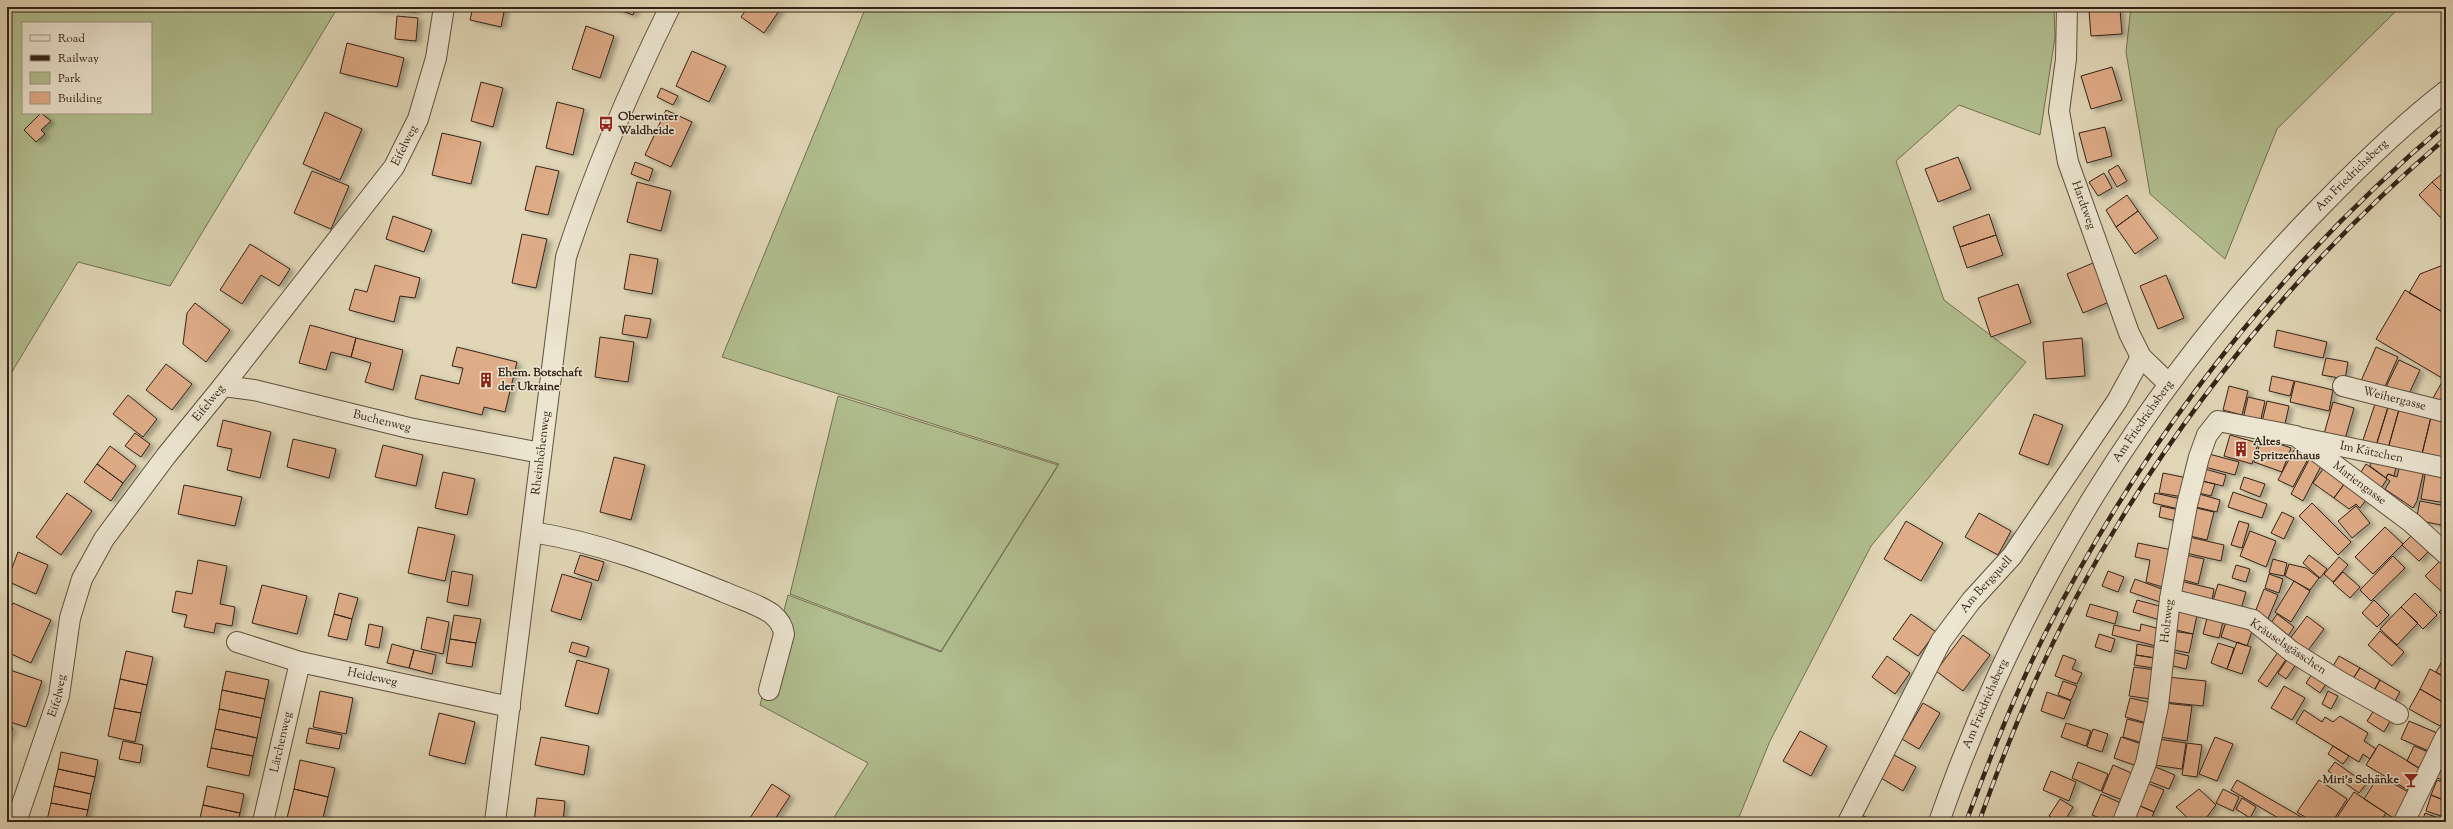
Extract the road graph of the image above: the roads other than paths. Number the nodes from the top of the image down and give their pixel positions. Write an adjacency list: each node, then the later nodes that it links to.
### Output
1 (444, 7): 7 (street, Eifelweg)
2 (670, 7): 12 (street, Rheinhöhenweg)
3 (2067, 7): 5 (street, Hardtweg)
4 (2446, 91): 6 (street, Am Friedrichsberg)
5 (2140, 357): 6 (street, Hardtweg); 27 (street, Am Bergquell)
6 (2169, 384): 28 (street, Am Friedrichsberg)
7 (223, 386): 12 (street, Buchenweg); 24 (street, Eifelweg)
8 (2343, 386): 9 (street, Weihergasse)
9 (2446, 412)
10 (2218, 421): 11 (street, Mariengasse); 16 (street, Holzweg)
11 (2296, 436): 13 (street, Im Kätzchen); 15 (street, Mariengasse)
12 (540, 453): 14 (street, Rheinhöhenweg)
13 (2446, 468)
14 (532, 532): 19 (street); 20 (street, Rheinhöhenweg)
15 (2446, 554)
16 (2170, 599): 21 (street, Kräuselsgässchen); 29 (street, Holzweg)
17 (237, 642): 18 (street, Heideweg)
18 (300, 662): 20 (street, Heideweg); 25 (street, Lärchenweg)
19 (769, 690)
20 (510, 706): 26 (street, Rheinhöhenweg)
21 (2398, 714)
22 (2446, 736): 23 (street)
23 (2404, 821)
24 (16, 822)
25 (263, 822)
26 (495, 822)
27 (1848, 822)
28 (1939, 822)
29 (2123, 822)

